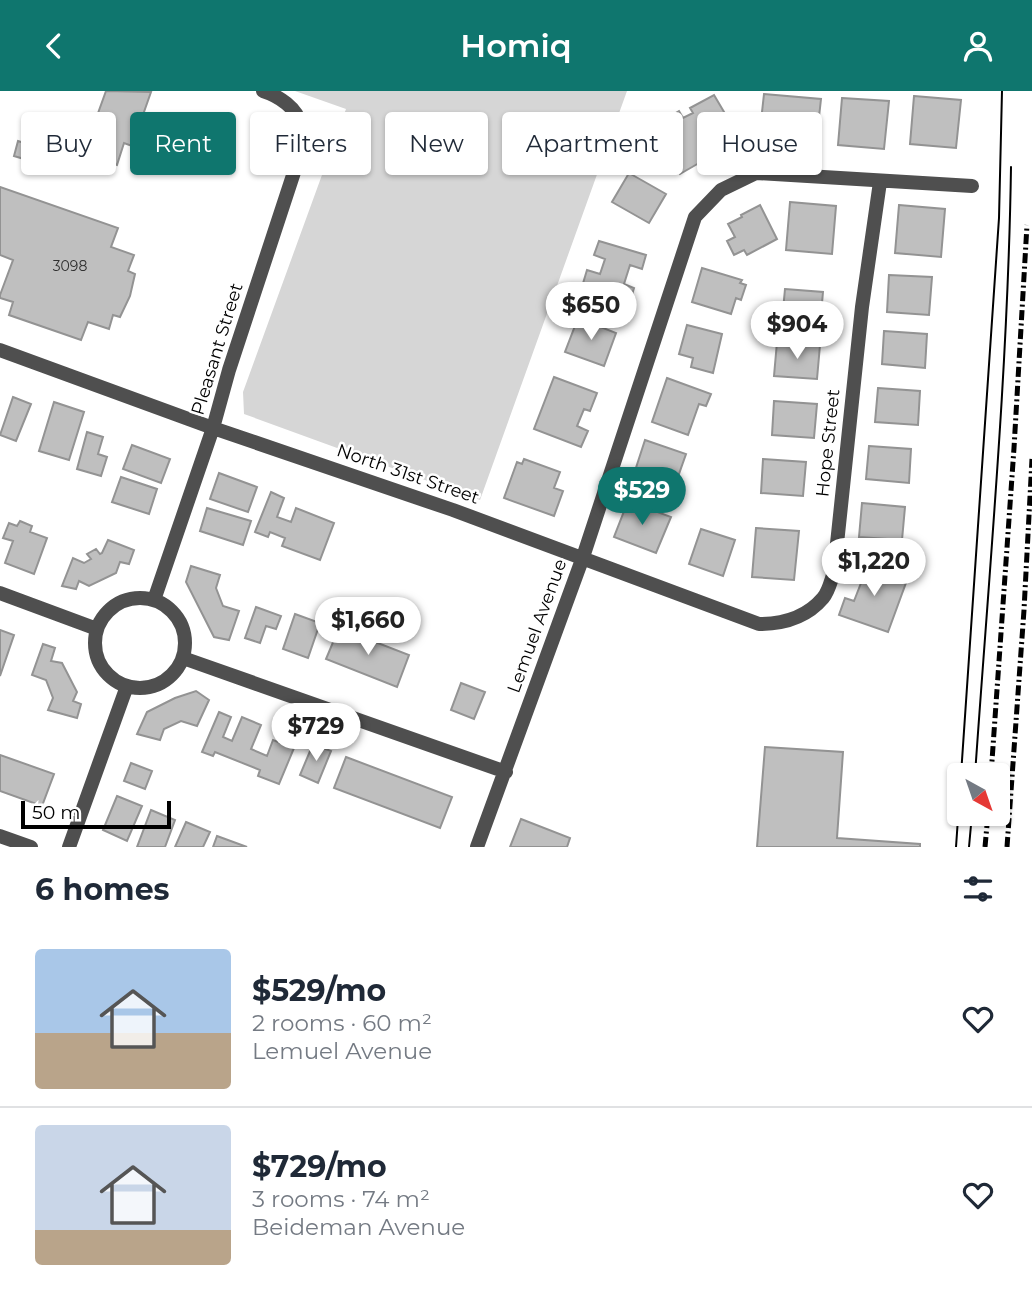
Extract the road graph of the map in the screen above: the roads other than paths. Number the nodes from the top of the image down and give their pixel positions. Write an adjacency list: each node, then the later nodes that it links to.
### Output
1 (263, 91): 5 (street, Pleasant Street)
2 (880, 181): 3 (street, Lemuel Avenue); 6 (street, Lemuel Avenue); 9 (street, Hope Street)
3 (972, 186)
4 (0, 350): 5 (street, North 31st Street)
5 (213, 428): 6 (street, North 31st Street); 8 (street, Pleasant Street)
6 (583, 557): 9 (street, North 31st Street); 13 (street, Lemuel Avenue)
7 (0, 593): 10 (street)
8 (154, 600): 10 (street); 11 (street)
9 (803, 615)
10 (97, 629): 12 (street)
11 (183, 658): 12 (street); 13 (street)
12 (127, 686): 16 (street)
13 (506, 772): 17 (street, Lemuel Avenue)
14 (0, 836): 15 (street)
15 (30, 847)
16 (69, 847)
17 (477, 847)

